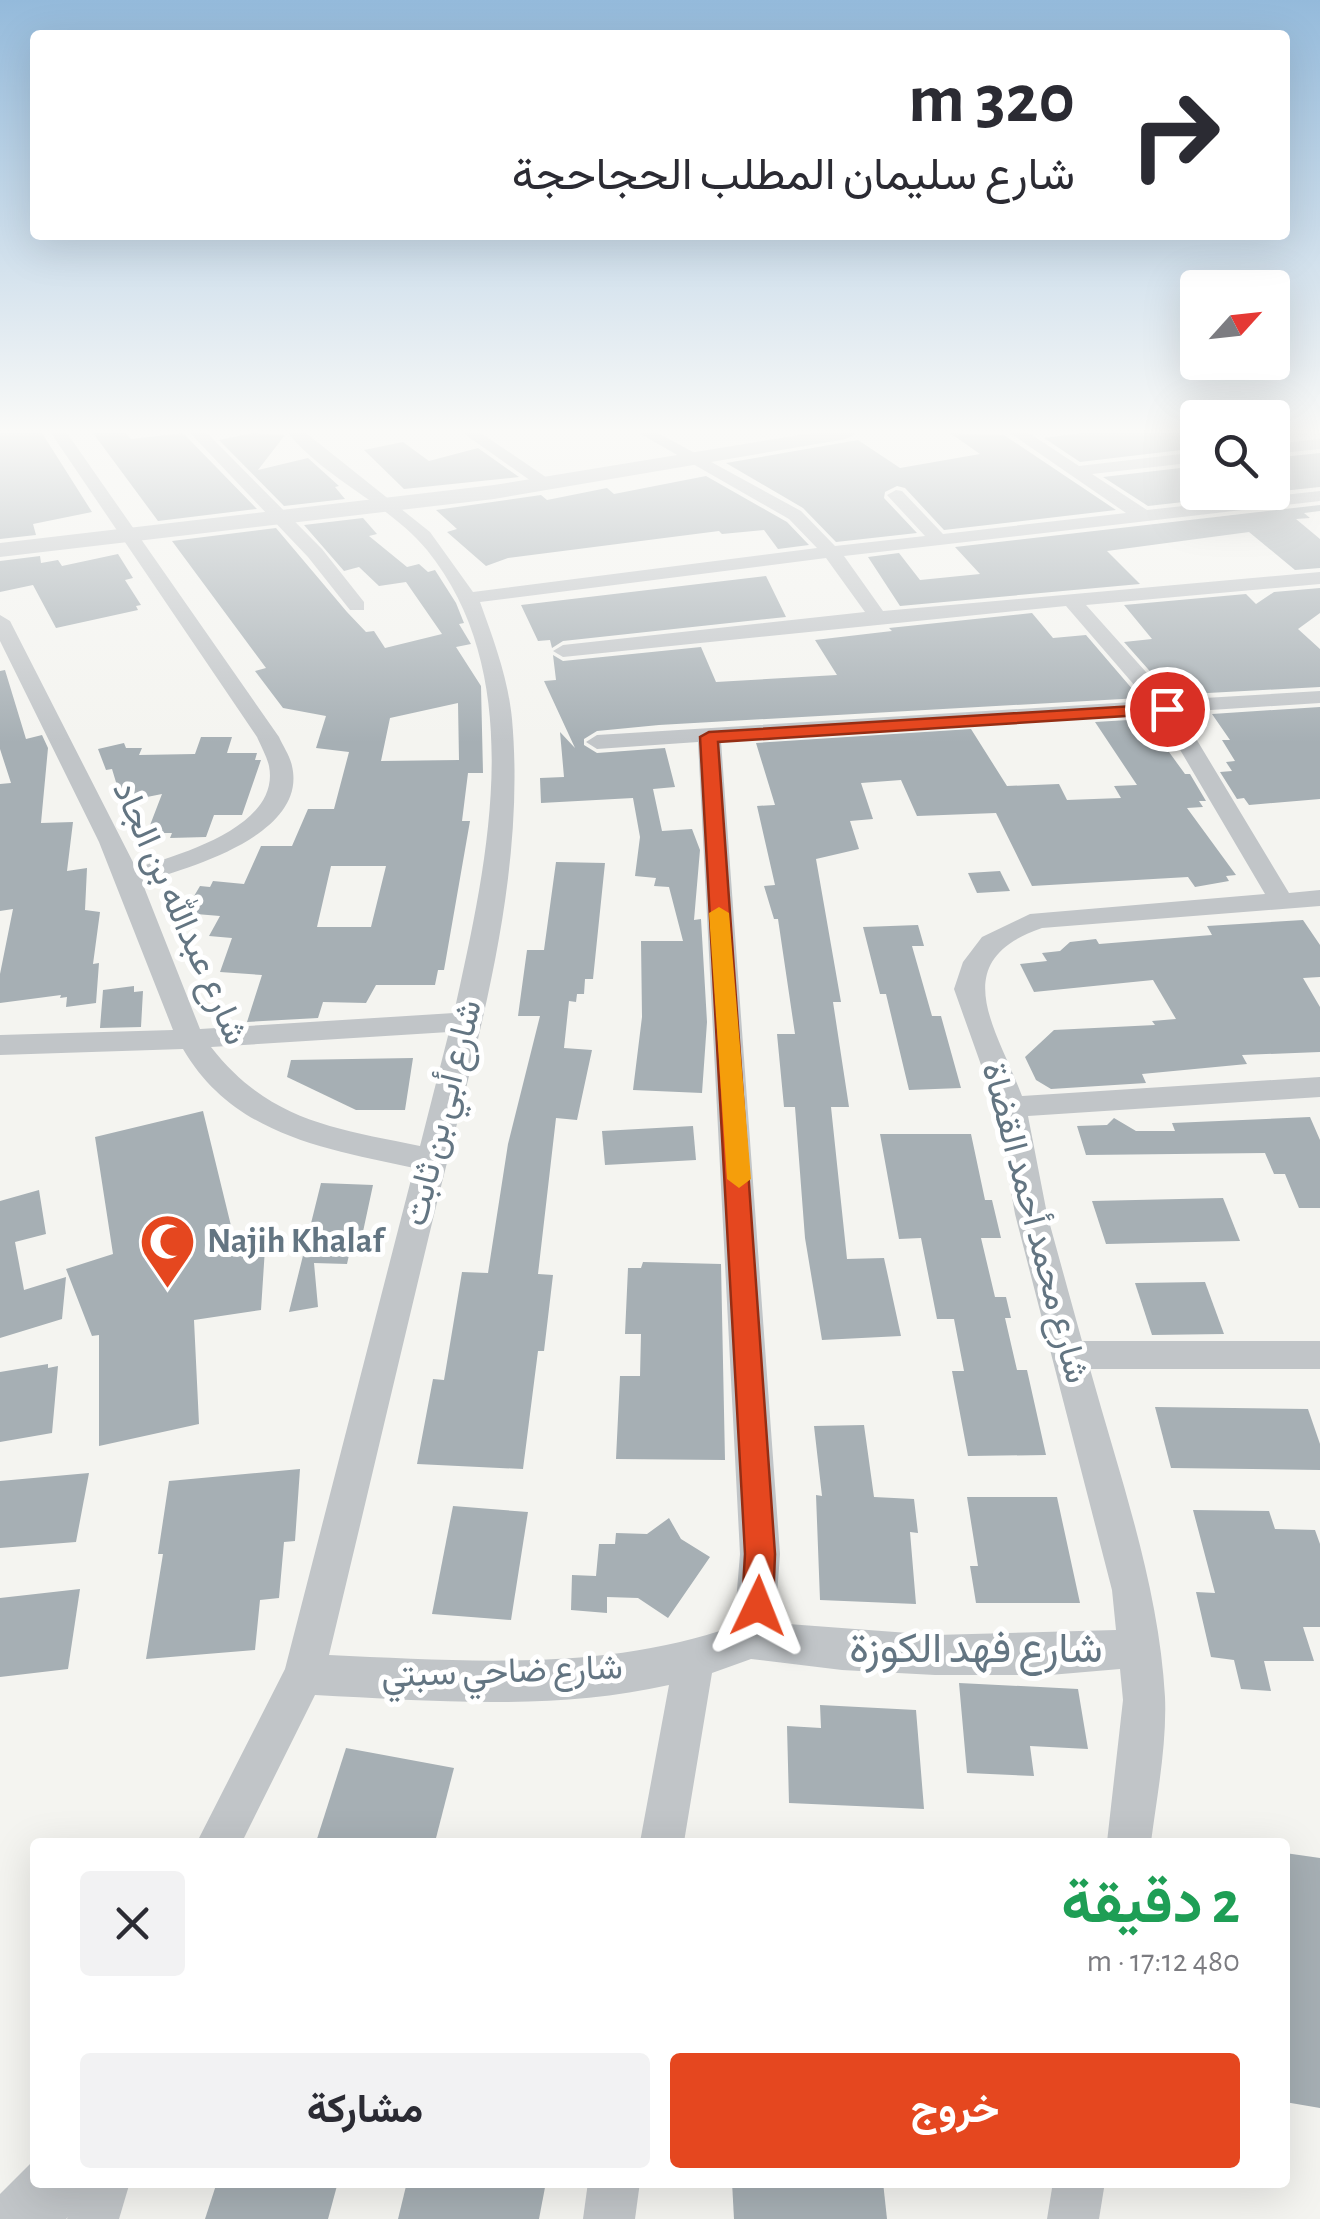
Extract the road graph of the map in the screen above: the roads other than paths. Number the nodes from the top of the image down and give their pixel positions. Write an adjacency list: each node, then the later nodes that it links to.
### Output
1 (106, 537): 9 (street)
2 (128, 537): 22 (street)
3 (298, 537): 14 (street)
4 (422, 537): 12 (street, شارع أبي بن ثابت)
5 (815, 537): 10 (street)
6 (936, 537): 8 (street)
7 (968, 537): 8 (street)
8 (939, 540): 10 (street)
9 (0, 550)
10 (832, 553): 12 (street); 15 (street)
11 (1320, 578): 13 (street)
12 (469, 598): 25 (street, شارع أبي بن ثابت)
13 (1071, 600): 15 (street); 19 (street)
14 (357, 606)
15 (878, 617): 17 (street)
16 (0, 622): 22 (street, شارع عبدالله بن الجاد)
17 (563, 650)
18 (1320, 697): 19 (street)
19 (1167, 709): 20 (street); 24 (street)
20 (709, 737): 21 (street); 33 (street)
21 (598, 742)
22 (128, 878): 26 (street, شارع عبدالله بن الجاد)
23 (1320, 898): 24 (street, شارع محمد أحمد القضاة)
24 (1281, 900): 29 (street, شارع محمد أحمد القضاة)
25 (466, 1022): 26 (street); 30 (street, شارع أبي بن ثابت)
26 (190, 1038): 27 (street); 30 (street, شارع عبدالله بن الجاد)
27 (0, 1045)
28 (1320, 1087): 29 (street)
29 (1011, 1107): 31 (street, شارع محمد أحمد القضاة)
30 (432, 1160): 36 (street, شارع أبي بن ثابت)
31 (1070, 1355): 32 (street); 34 (street, شارع محمد أحمد القضاة)
32 (1320, 1355)
33 (751, 1639): 34 (street, شارع فهد الكوزة); 35 (street, شارع ضاحي سبتي)
34 (1141, 1646): 39 (street, شارع محمد أحمد القضاة)
35 (694, 1658): 36 (street, شارع ضاحي سبتي); 38 (street)
36 (304, 1674): 37 (street, شارع أبي بن ثابت)
37 (221, 1838)
38 (663, 1838)
39 (1129, 1838)
40 (54, 2188): 45 (street)
41 (59, 2188): 46 (street)
42 (102, 2188): 47 (street)
43 (613, 2188): 48 (street)
44 (1078, 2188): 49 (street)
45 (21, 2219)
46 (52, 2219)
47 (94, 2219)
48 (609, 2219)
49 (1072, 2219)

